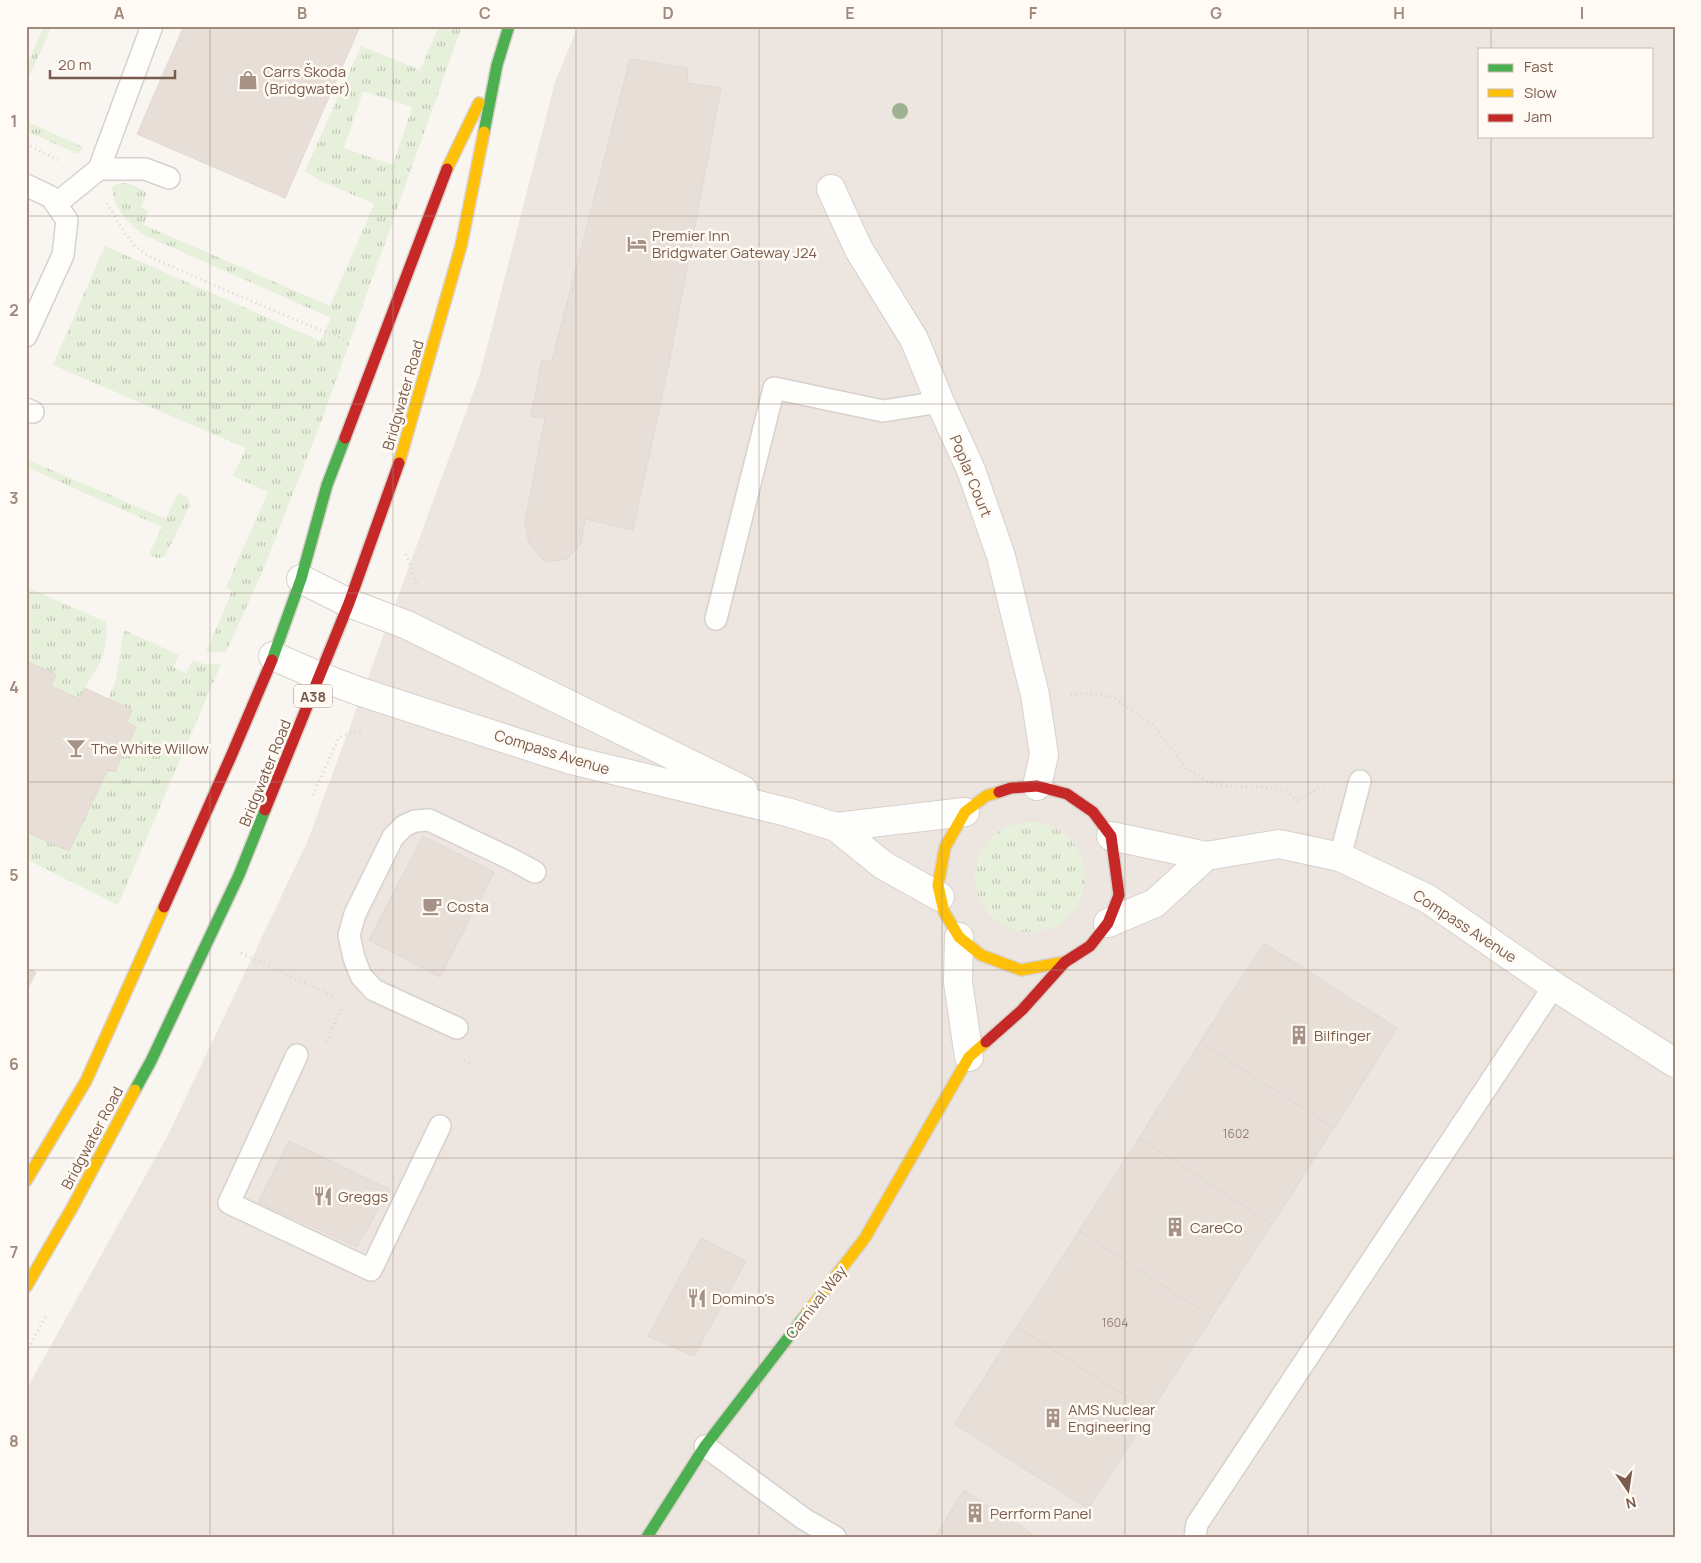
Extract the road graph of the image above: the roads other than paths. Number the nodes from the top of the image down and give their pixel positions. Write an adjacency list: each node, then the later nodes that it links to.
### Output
1 (152, 26): 4 (lane)
2 (509, 26): 3 (main road, Bridgwater Road / A38)
3 (496, 65): 11 (main road, Bridgwater Road / A38); 12 (main road, Bridgwater Road / A38)
4 (93, 174): 5 (lane); 8 (lane)
5 (169, 178)
6 (26, 186): 8 (lane)
7 (830, 189): 10 (street, Poplar Court)
8 (56, 204): 9 (lane)
9 (26, 336)
10 (940, 402): 13 (lane); 16 (street, Poplar Court)
11 (301, 579): 12 (street, Compass Avenue); 14 (main road, Bridgwater Road / A38)
12 (349, 603): 15 (main road, Bridgwater Road / A38); 18 (street, Compass Avenue)
13 (716, 619)
14 (273, 656): 15 (street, Compass Avenue); 35 (main road, Bridgwater Road / A38)
15 (320, 677): 18 (street, Compass Avenue); 36 (main road, Bridgwater Road / A38)
16 (1037, 786): 19 (main road); 21 (main road)
17 (1357, 790): 23 (lane)
18 (787, 812): 20 (street, Compass Avenue)
19 (965, 812): 20 (street, Compass Avenue); 25 (main road)
20 (836, 828): 25 (street, Compass Avenue)
21 (1111, 836): 22 (street, Compass Avenue); 26 (main road)
22 (1206, 856): 23 (street, Compass Avenue); 26 (street)
23 (1340, 857): 29 (street, Compass Avenue)
24 (535, 872): 30 (lane)
25 (940, 897): 27 (main road)
26 (1108, 923): 28 (main road)
27 (959, 937): 28 (main road); 32 (street)
28 (1065, 962): 32 (main road, Carnival Way)
29 (1554, 986): 33 (street, Compass Avenue); 40 (lane)
30 (457, 1028)
31 (297, 1055): 34 (lane)
32 (968, 1057): 37 (main road, Carnival Way)
33 (1675, 1063)
34 (440, 1126)
35 (26, 1181)
36 (26, 1287)
37 (705, 1446): 38 (main road, Carnival Way); 39 (lane)
38 (647, 1537)
39 (835, 1537)
40 (1195, 1537)

